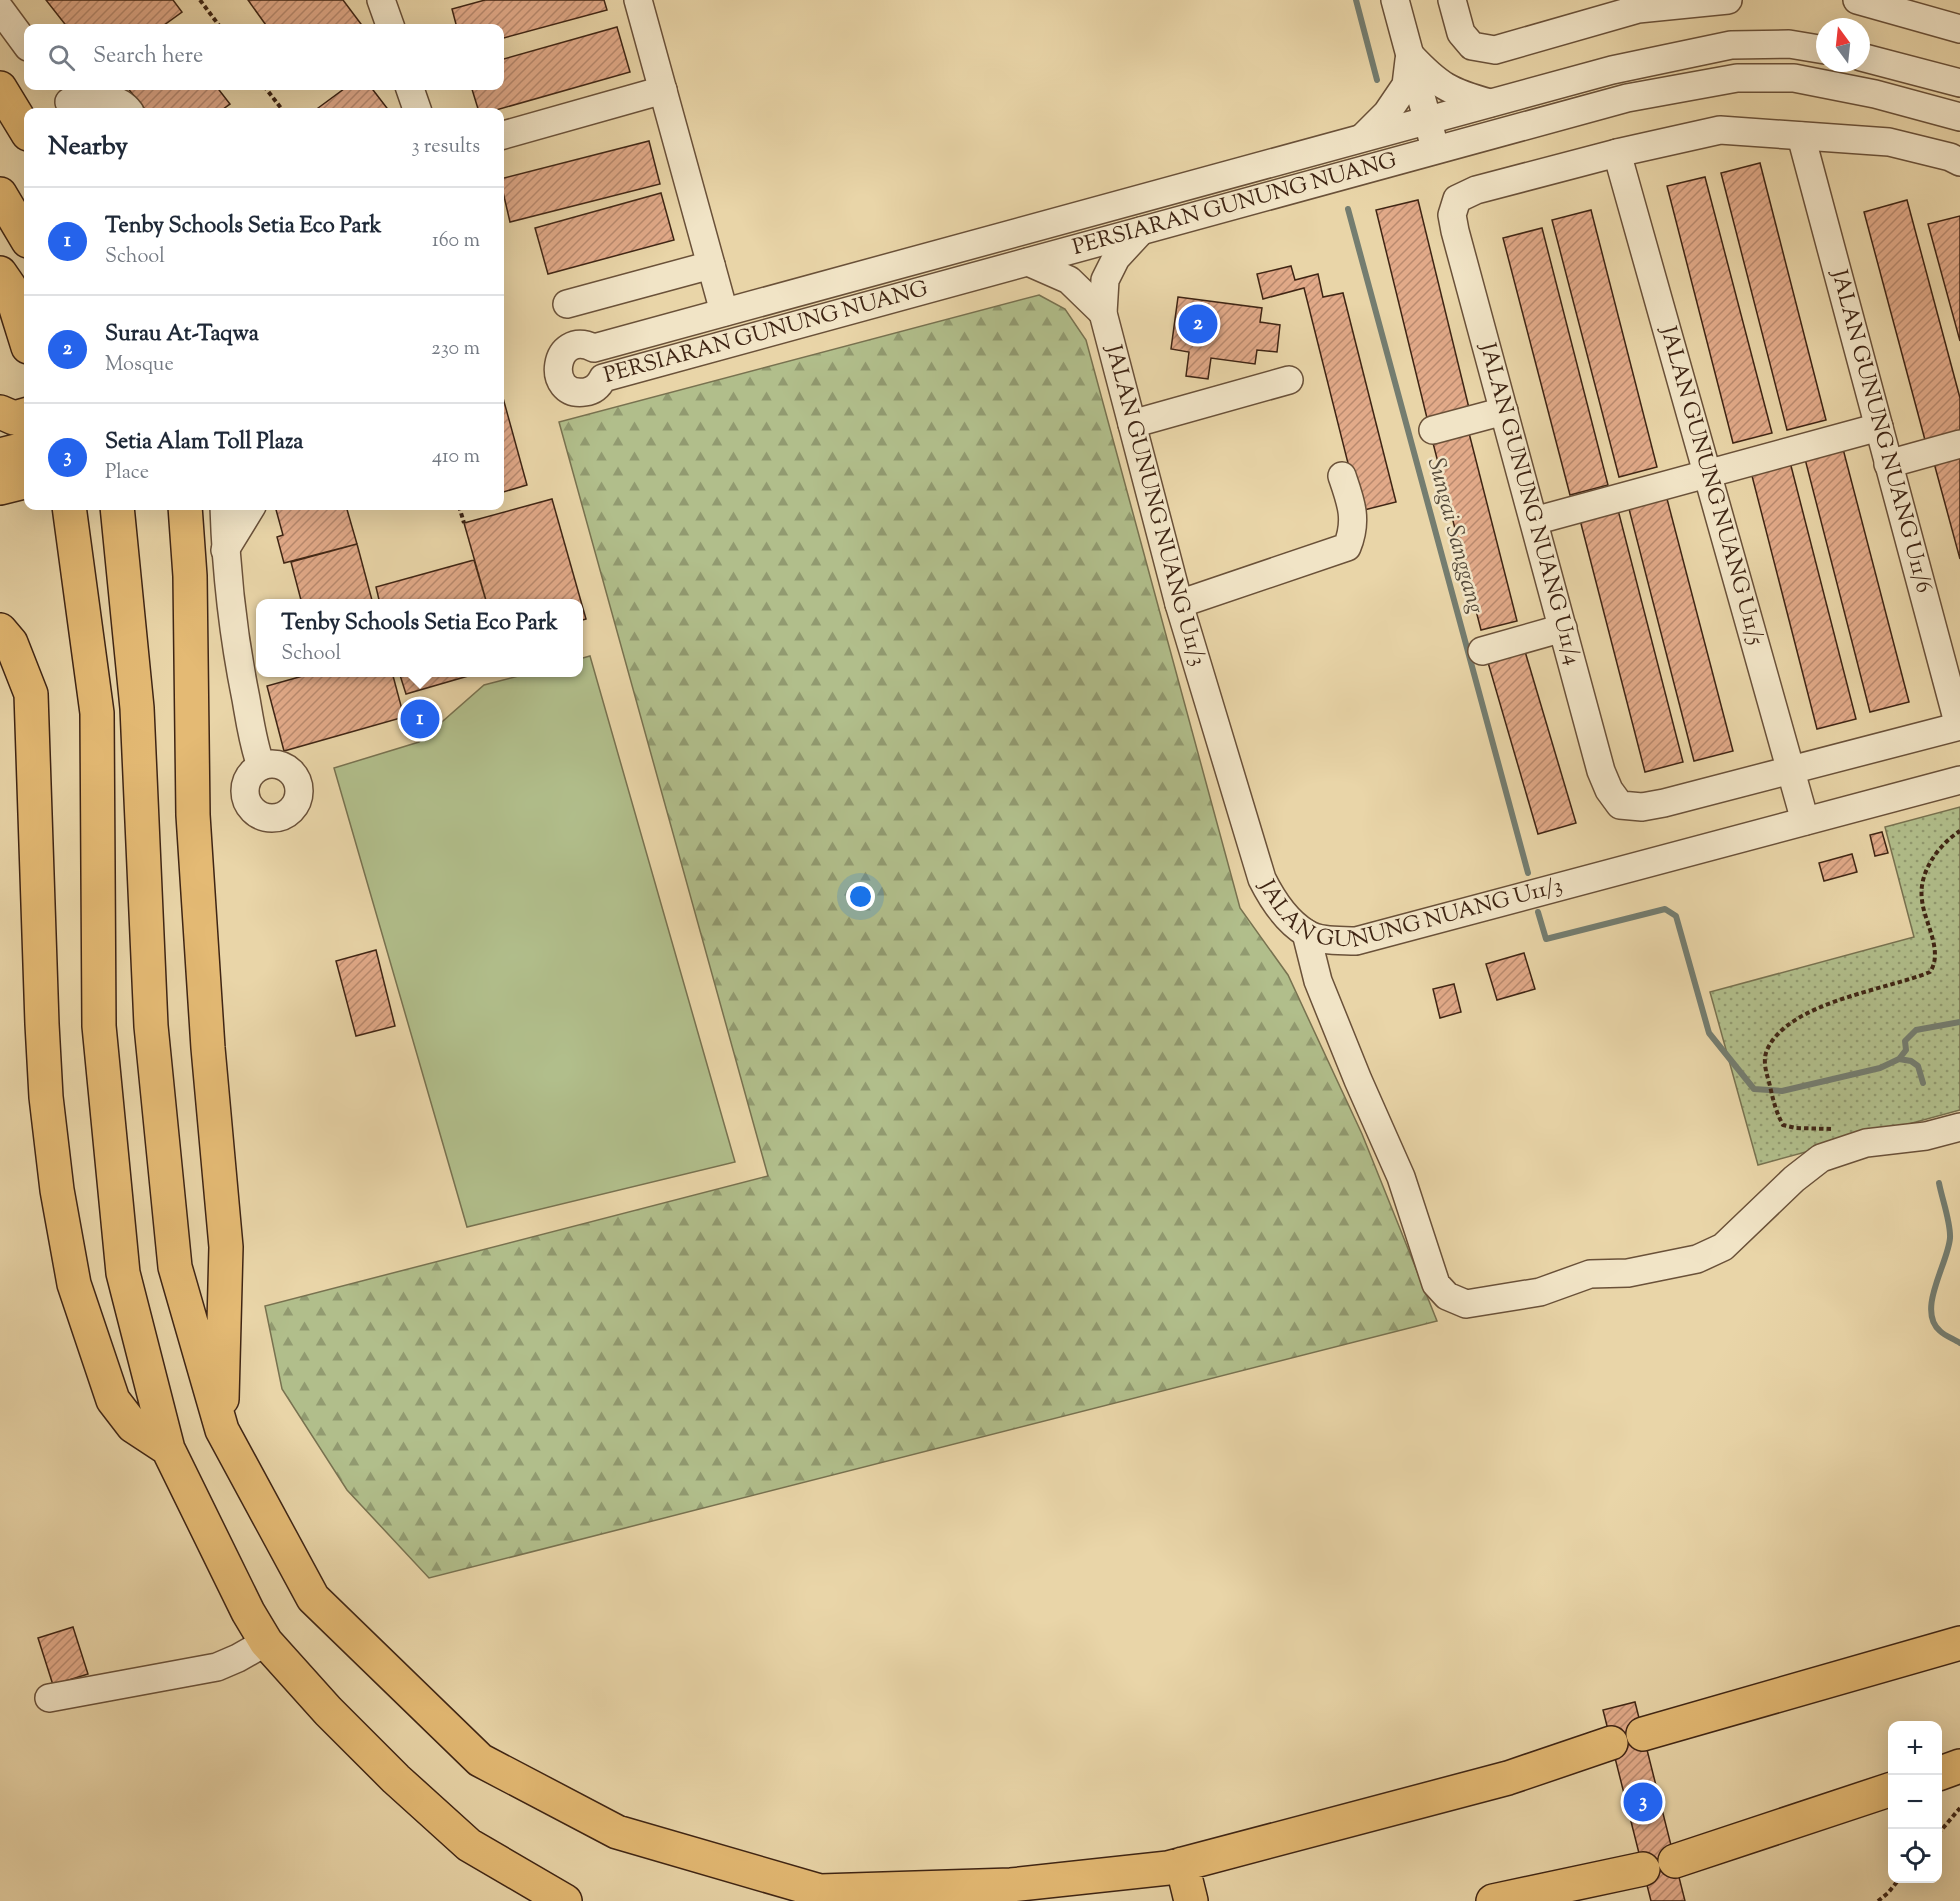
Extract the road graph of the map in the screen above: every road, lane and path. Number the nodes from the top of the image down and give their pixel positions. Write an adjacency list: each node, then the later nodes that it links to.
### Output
1 (200, 0): 10 (path)
2 (381, 0): 11 (street)
3 (638, 0): 21 (street)
4 (1395, 0): 15 (street)
5 (1452, 0): 8 (street)
6 (1728, 0): 8 (street)
7 (1857, 0): 12 (street)
8 (1637, 5)
9 (0, 9): 13 (street)
10 (218, 24)
11 (390, 24)
12 (1960, 29)
13 (24, 42)
14 (1816, 49): 23 (street, PERSIARAN GUNUNG NUANG)
15 (1410, 54): 23 (street); 28 (street); 32 (street)
16 (1870, 59): 17 (street)
17 (1960, 83)
18 (0, 88): 29 (highway)
19 (267, 90): 25 (path)
20 (410, 90): 26 (street)
21 (663, 90): 30 (street); 40 (street)
22 (67, 100): 24 (street)
23 (1490, 103): 28 (street, PERSIARAN GUNUNG NUANG)
24 (126, 108)
25 (281, 108)
26 (417, 108)
27 (1960, 117): 33 (street, PERSIARAN GUNUNG NUANG)
28 (1428, 120): 32 (street, PERSIARAN GUNUNG NUANG); 33 (street)
29 (24, 127)
30 (504, 135)
31 (1802, 136): 34 (street); 35 (street); 51 (street, JALAN GUNUNG NUANG U11/6)
32 (1362, 138): 43 (street, PERSIARAN GUNUNG NUANG)
33 (1436, 150): 37 (street, PERSIARAN GUNUNG NUANG)
34 (1617, 153): 47 (street, JALAN GUNUNG NUANG U11/4); 57 (street, JALAN GUNUNG NUANG U11/5)
35 (1960, 162)
36 (0, 194): 38 (highway)
37 (1142, 231): 39 (street, PERSIARAN GUNUNG NUANG); 44 (street, JALAN GUNUNG NUANG U11/3)
38 (24, 234)
39 (1028, 262): 43 (street, PERSIARAN GUNUNG NUANG); 44 (street)
40 (711, 265): 42 (street); 43 (street)
41 (0, 273): 45 (highway)
42 (567, 304)
43 (724, 312)
44 (1103, 313): 50 (street, JALAN GUNUNG NUANG U11/3)
45 (24, 334)
46 (1289, 380): 50 (street)
47 (1504, 411): 52 (street); 67 (street, JALAN GUNUNG NUANG U11/4)
48 (0, 412): 49 (highway)
49 (24, 415)
50 (1132, 424): 70 (street, JALAN GUNUNG NUANG U11/3)
51 (1880, 427): 56 (street, JALAN GUNUNG NUANG U11/6); 57 (street)
52 (1433, 430)
53 (1960, 444): 56 (street)
54 (24, 449): 55 (highway)
55 (0, 455)
56 (1888, 464): 74 (street, JALAN GUNUNG NUANG U11/6)
57 (1708, 474): 67 (street); 76 (street, JALAN GUNUNG NUANG U11/5)
58 (1342, 476): 70 (street)
59 (24, 482): 60 (highway)
60 (0, 488)
61 (70, 510): 84 (highway)
62 (117, 510): 83 (highway)
63 (185, 510): 83 (highway)
64 (224, 510): 69 (street)
65 (250, 510): 69 (street)
66 (460, 510): 68 (path)
67 (1534, 521): 71 (street, JALAN GUNUNG NUANG U11/4)
68 (464, 523)
69 (225, 550): 75 (street)
70 (1179, 604): 80 (street, JALAN GUNUNG NUANG U11/3)
71 (1563, 628): 73 (street); 76 (street, JALAN GUNUNG NUANG U11/4)
72 (0, 630): 84 (highway)
73 (1482, 651)
74 (1960, 726): 76 (street)
75 (261, 766)
76 (1791, 770): 78 (street, JALAN GUNUNG NUANG U11/5)
77 (1960, 780): 78 (street, JALAN GUNUNG NUANG U11/3)
78 (1805, 821): 80 (street, JALAN GUNUNG NUANG U11/3)
79 (1960, 831): 81 (path)
80 (1306, 933): 82 (street)
81 (1775, 1107)
82 (1960, 1128)
83 (222, 1430): 96 (highway)
84 (168, 1449): 85 (highway)
85 (266, 1642): 87 (street); 99 (highway)
86 (1960, 1643): 88 (highway)
87 (49, 1698)
88 (1643, 1734)
89 (1611, 1743): 96 (highway)
90 (1960, 1766): 91 (highway)
91 (1942, 1773)
92 (1888, 1791): 95 (highway)
93 (1960, 1808): 94 (path)
94 (1942, 1829)
95 (1675, 1861)
96 (1182, 1864): 100 (highway)
97 (1643, 1869): 101 (highway)
98 (1896, 1883): 102 (path)
99 (565, 1901)
100 (1191, 1901)
101 (1493, 1901)
102 (1878, 1901)

